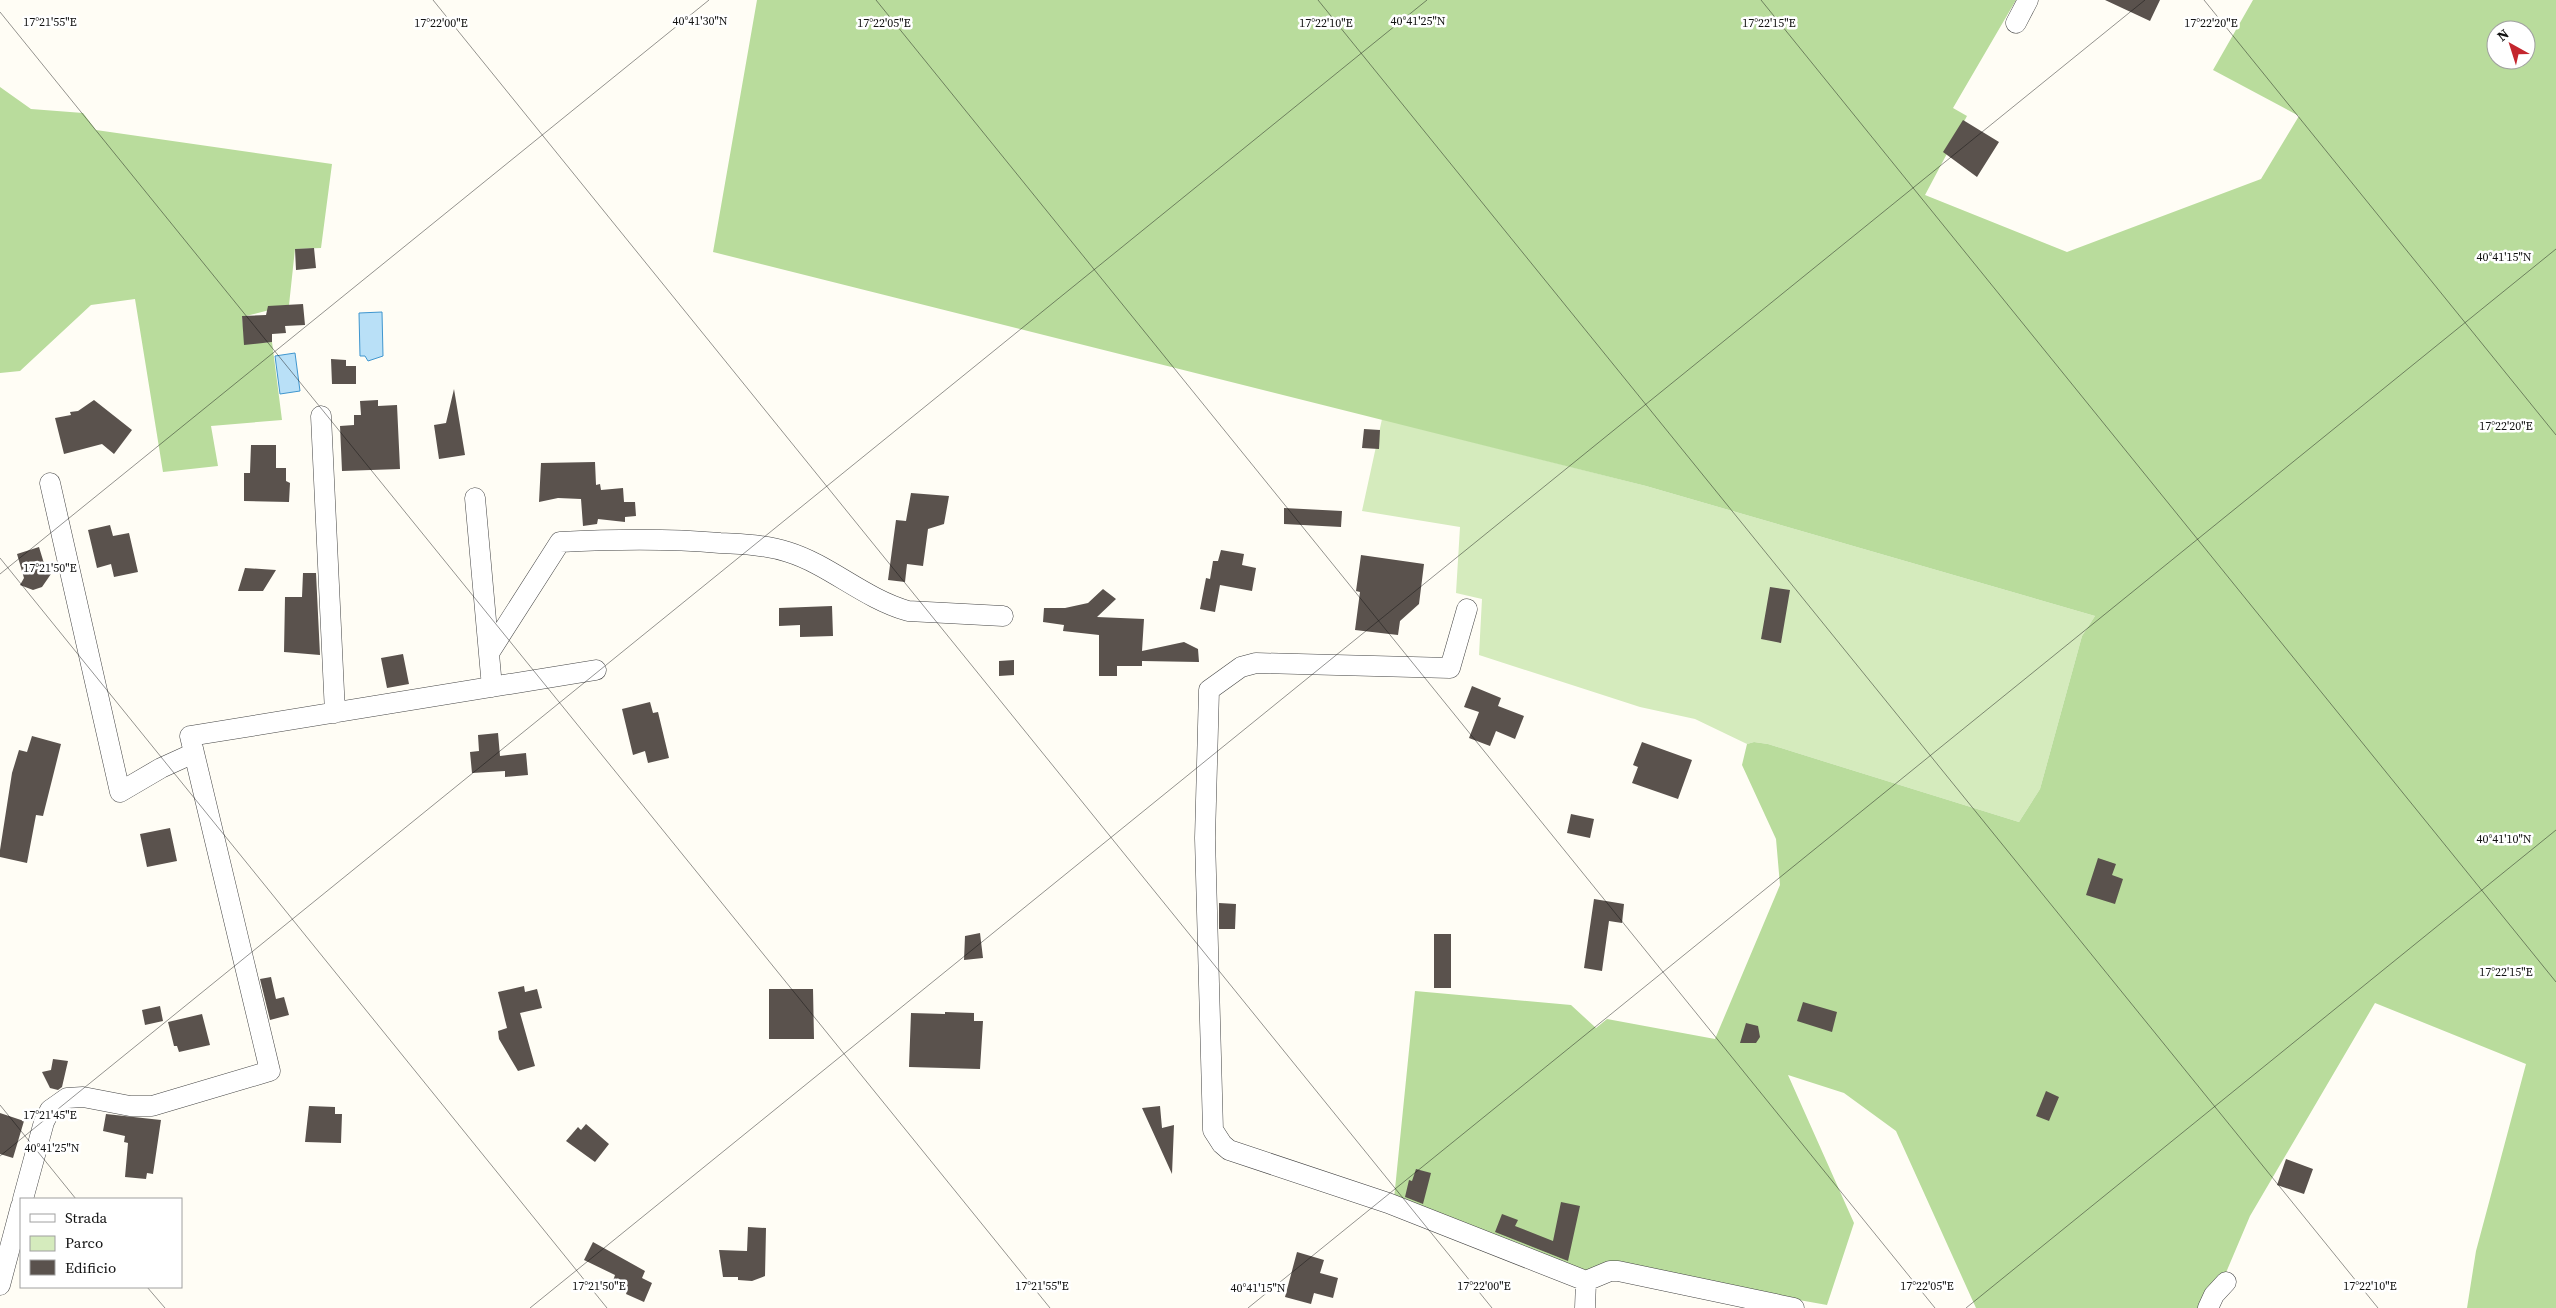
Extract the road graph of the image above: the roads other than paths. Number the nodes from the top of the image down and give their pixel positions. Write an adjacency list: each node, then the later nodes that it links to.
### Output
1 (2028, 0): 2 (street)
2 (2016, 23)
3 (321, 416): 11 (street)
4 (50, 483): 12 (street)
5 (475, 498): 8 (street)
6 (1467, 609): 15 (street)
7 (1003, 616): 8 (street)
8 (488, 654): 10 (street)
9 (596, 670): 10 (street)
10 (492, 687): 11 (street)
11 (335, 713): 12 (street)
12 (194, 753): 13 (street)
13 (23, 1198)
14 (20, 1210): 17 (street)
15 (1586, 1281): 18 (street); 19 (street)
16 (2226, 1282): 20 (street)
17 (0, 1284)
18 (1585, 1308)
19 (1794, 1308)
20 (2208, 1308)

